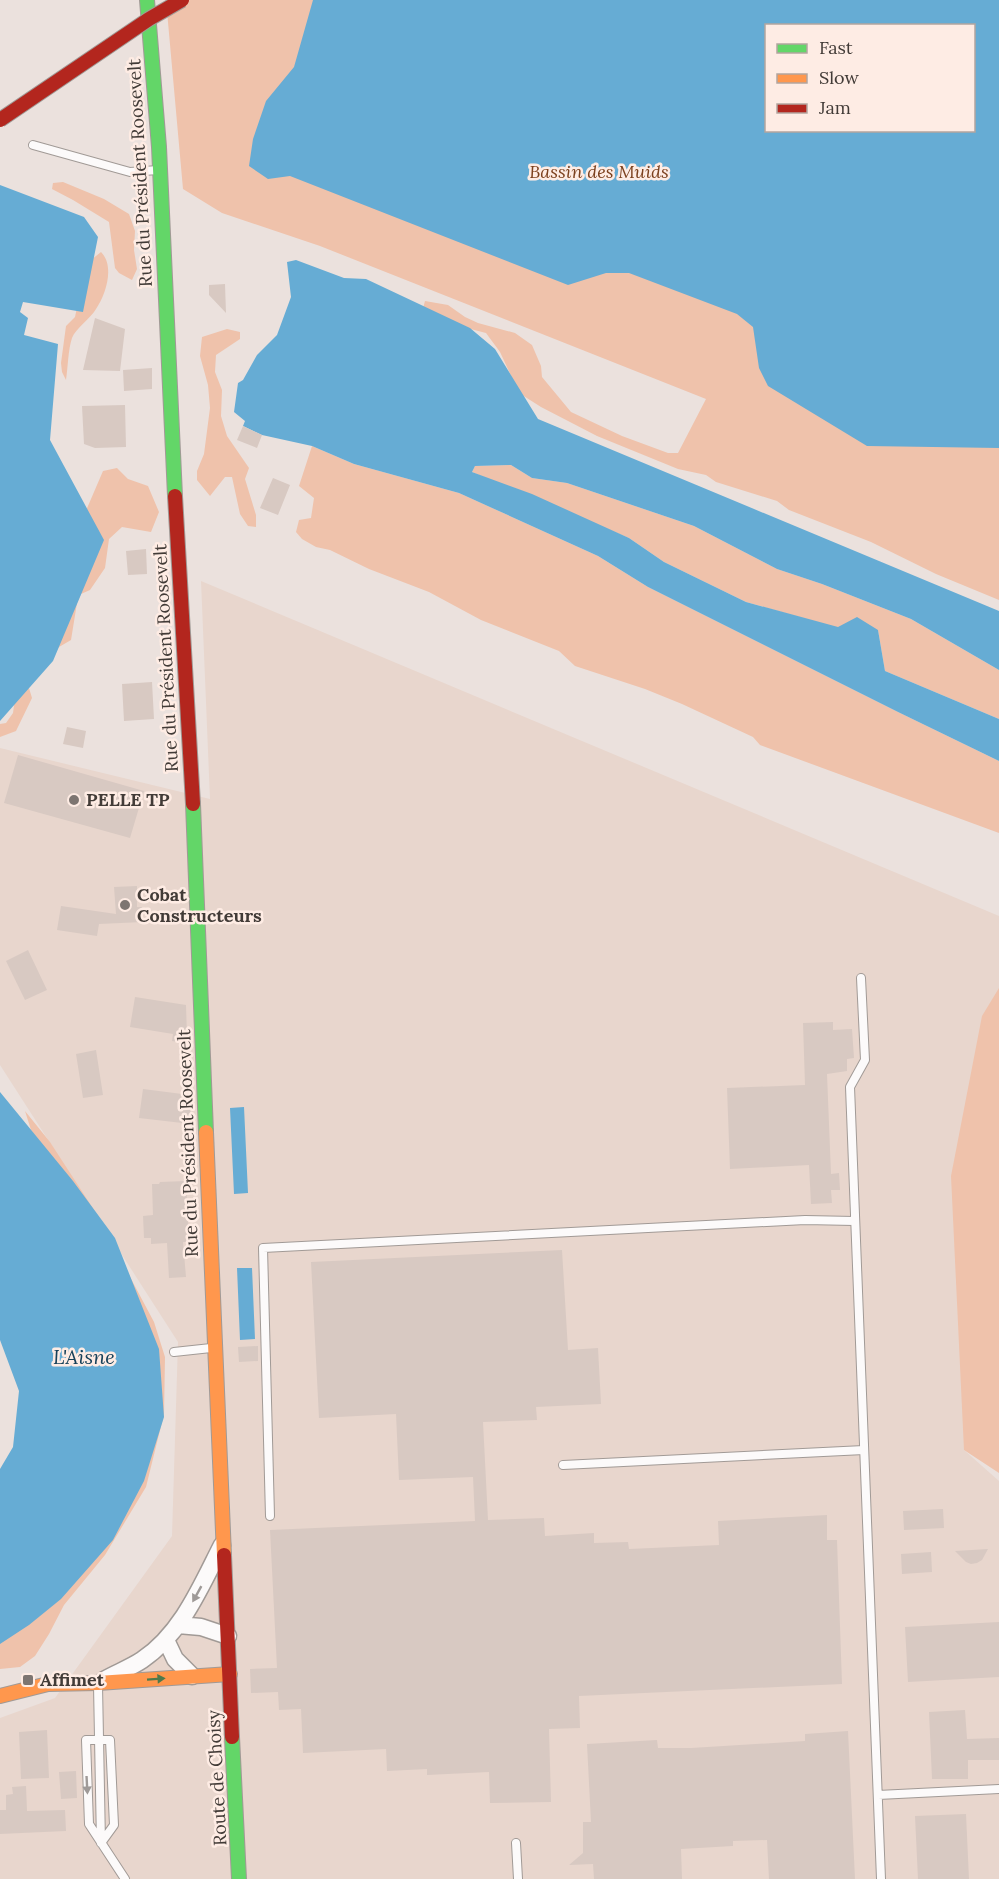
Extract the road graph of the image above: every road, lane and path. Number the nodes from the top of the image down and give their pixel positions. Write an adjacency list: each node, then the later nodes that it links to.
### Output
1 (147, 0): 5 (street, Rue du Président Roosevelt)
2 (182, 0): 3 (street, bridge)
3 (0, 120)
4 (33, 145): 5 (lane)
5 (159, 170): 8 (street, Rue du Président Roosevelt)
6 (861, 978): 7 (lane)
7 (854, 1221): 10 (lane); 12 (lane)
8 (214, 1348): 9 (lane); 13 (street, Rue du Président Roosevelt)
9 (174, 1352)
10 (864, 1450): 11 (lane); 23 (lane)
11 (563, 1465)
12 (270, 1516)
13 (224, 1542): 14 (street, one-way to 14); 15 (street, Rue du Président Roosevelt)
14 (178, 1624): 15 (street); 16 (street)
15 (228, 1636): 17 (street, Rue du Président Roosevelt)
16 (166, 1640): 18 (street); 19 (street)
17 (230, 1674): 18 (street); 27 (street, Route de Choisy)
18 (192, 1676): 19 (street, one-way to 18)
19 (98, 1683): 20 (street); 21 (lane)
20 (0, 1696)
21 (99, 1740): 24 (lane); 24 (lane); 24 (lane, one-way to 24)
22 (999, 1789): 23 (lane)
23 (878, 1795): 29 (lane)
24 (101, 1843): 26 (lane)
25 (516, 1843): 28 (lane)
26 (125, 1879)
27 (239, 1879)
28 (518, 1879)
29 (881, 1879)

